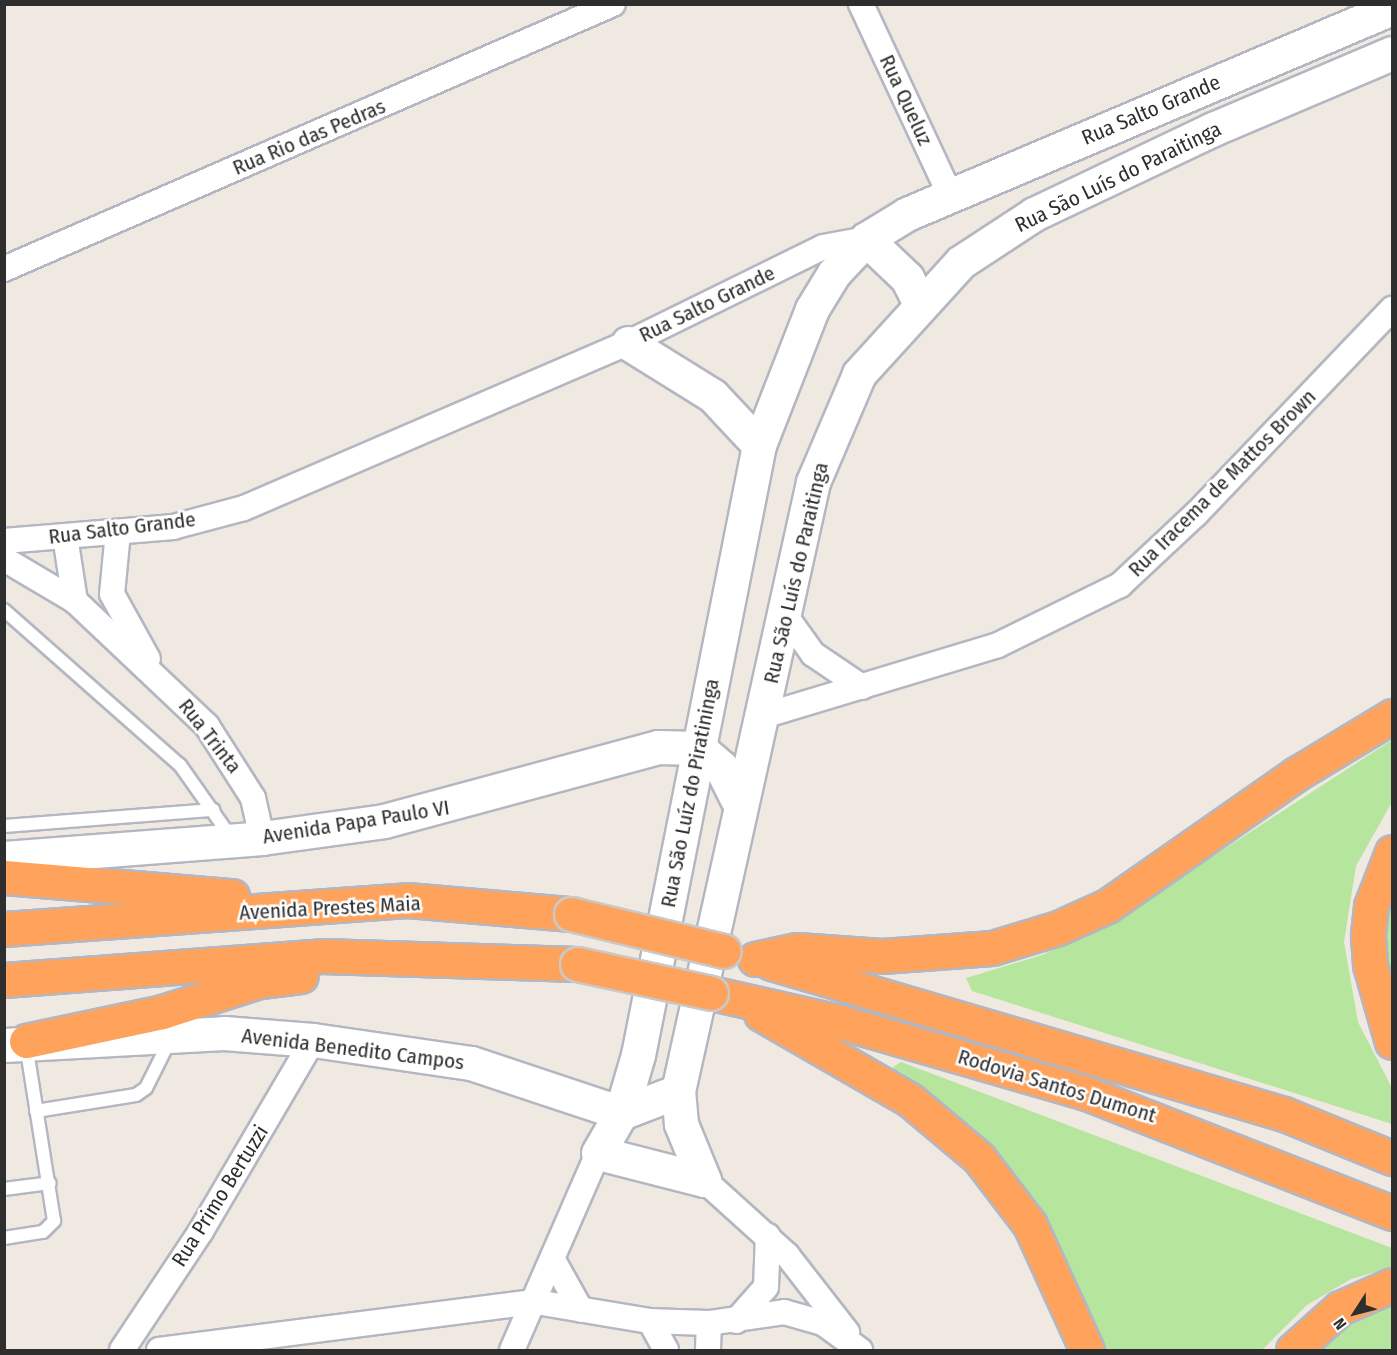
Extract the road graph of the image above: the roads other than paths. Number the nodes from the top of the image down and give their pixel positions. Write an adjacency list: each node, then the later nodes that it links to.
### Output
1 (613, 4): 7 (street, Rua Rio das Pedras)
2 (861, 4): 5 (street, Rua Queluz)
3 (1392, 8): 5 (street, Rua Salto Grande)
4 (1392, 53): 8 (street, Rua São Luís do Paraitinga)
5 (950, 195): 6 (street, Rua Salto Grande)
6 (866, 239): 8 (street); 10 (street, Rua Salto Grande); 11 (street, Rua São Luíz do Piratininga)
7 (4, 269)
8 (920, 303): 18 (street, Rua São Luís do Paraitinga)
9 (1392, 309): 20 (street, Rua Iracema de Mattos Brown)
10 (628, 342): 11 (street); 12 (street, Rua Salto Grande)
11 (759, 445): 23 (street, Rua São Luíz do Piratininga)
12 (118, 532): 13 (street, Rua Salto Grande); 19 (street, Rua Trinta)
13 (65, 536): 14 (street, Rua Salto Grande); 16 (street)
14 (4, 541)
15 (4, 559): 16 (street, Rua Trinta)
16 (75, 601): 19 (street, Rua Trinta)
17 (4, 610): 25 (lane)
18 (785, 615): 20 (street); 21 (street, Rua São Luís do Paraitinga)
19 (157, 674): 27 (street, Rua Trinta)
20 (862, 687): 21 (street, Rua Iracema de Mattos Brown)
21 (763, 716): 24 (street, Rua São Luís do Paraitinga)
22 (1392, 716): 34 (highway)
23 (699, 748): 24 (street); 27 (street, Avenida Papa Paulo VI); 44 (street, Rua São Luíz do Piratininga)
24 (739, 803): 42 (street, Rua São Luís do Paraitinga)
25 (213, 810): 26 (lane); 27 (lane)
26 (4, 826)
27 (247, 839): 29 (street, Avenida Papa Paulo VI)
28 (1392, 852): 40 (highway)
29 (4, 858)
30 (4, 877): 31 (highway)
31 (407, 900): 32 (highway, Avenida Prestes Maia); 33 (highway, Avenida Prestes Maia, bridge)
32 (4, 929)
33 (724, 951): 34 (highway, Rodovia Santos Dumont)
34 (755, 959): 46 (highway, Rodovia Santos Dumont)
35 (418, 960): 36 (highway); 37 (highway, Rodovia Santos Dumont, bridge); 41 (highway)
36 (4, 980)
37 (744, 1002): 50 (highway, Rodovia Santos Dumont); 66 (highway)
38 (172, 1035): 39 (street, Avenida Benedito Campos); 41 (street, Avenida Benedito Campos); 43 (lane)
39 (313, 1040): 44 (street, Avenida Benedito Campos); 60 (street, Rua Primo Bertuzzi)
40 (1392, 1042)
41 (15, 1043): 43 (lane)
42 (678, 1090): 44 (street); 47 (street, Rua São Luís do Paraitinga)
43 (36, 1111): 48 (lane)
44 (621, 1113): 45 (street, Rua São Luíz do Piratininga)
45 (598, 1153): 47 (street); 53 (street, Rua São Luíz do Piratininga)
46 (1392, 1158)
47 (704, 1180): 51 (street)
48 (50, 1183): 49 (lane); 52 (lane)
49 (4, 1189)
50 (1392, 1213)
51 (768, 1236): 57 (street); 65 (street)
52 (4, 1238)
53 (553, 1260): 55 (street, Rua São Luíz do Piratininga); 56 (street)
54 (1392, 1285): 67 (highway)
55 (536, 1302): 56 (street); 61 (street); 62 (street, Rua São Luíz do Piratininga)
56 (581, 1310): 58 (street)
57 (736, 1320): 59 (street); 65 (street)
58 (650, 1321): 59 (street); 63 (street)
59 (709, 1323): 64 (street)
60 (122, 1350)
61 (159, 1350)
62 (512, 1350)
63 (666, 1350)
64 (708, 1350)
65 (861, 1350)
66 (1087, 1350)
67 (1293, 1350)

